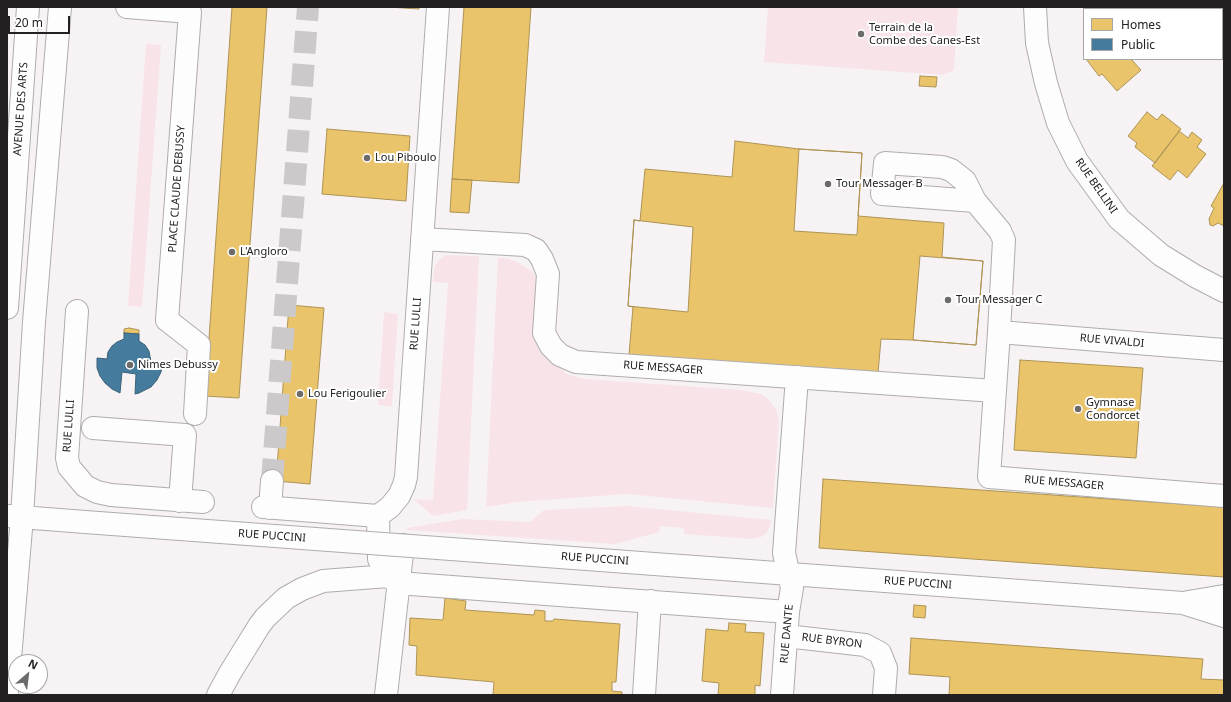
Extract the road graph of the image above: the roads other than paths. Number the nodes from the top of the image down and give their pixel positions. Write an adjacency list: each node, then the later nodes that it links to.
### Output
1 (28, 7): 9 (street, AVENUE DES ARTS)
2 (60, 7): 22 (street)
3 (127, 7): 15 (street, PLACE CLAUDE DEBUSSY)
4 (438, 7): 7 (street, RUE LULLI)
5 (1035, 7): 8 (street, RUE BELLINI)
6 (975, 201): 11 (street, RUE MESSAGER)
7 (422, 240): 13 (street, RUE MESSAGER); 21 (street, RUE LULLI)
8 (1224, 291)
9 (7, 308)
10 (77, 312): 19 (street, RUE LULLI)
11 (999, 332): 12 (street, RUE VIVALDI); 14 (street, RUE MESSAGER)
12 (1224, 350)
13 (797, 377): 14 (street, RUE MESSAGER); 24 (street, RUE DANTE)
14 (995, 391): 18 (street, RUE MESSAGER)
15 (195, 414)
16 (93, 428): 19 (street)
17 (272, 481): 21 (street)
18 (1224, 496)
19 (180, 501): 20 (street, RUE LULLI)
20 (204, 502)
21 (378, 516): 25 (street)
22 (15, 517): 23 (street, RUE PUCCINI, bridge); 32 (street)
23 (403, 545): 24 (street, RUE PUCCINI, bridge); 25 (street)
24 (788, 574): 28 (street, RUE PUCCINI); 29 (street, RUE DANTE)
25 (393, 579): 27 (street); 33 (street); 34 (street)
26 (1224, 596): 28 (street, RUE PUCCINI)
27 (650, 601): 29 (street); 35 (street)
28 (1183, 603): 30 (street, RUE PUCCINI)
29 (788, 612): 31 (street, RUE DANTE)
30 (1224, 616)
31 (786, 636): 36 (street, RUE DANTE); 37 (street, RUE BYRON)
32 (7, 694)
33 (218, 695)
34 (386, 695)
35 (644, 695)
36 (782, 695)
37 (884, 695)

